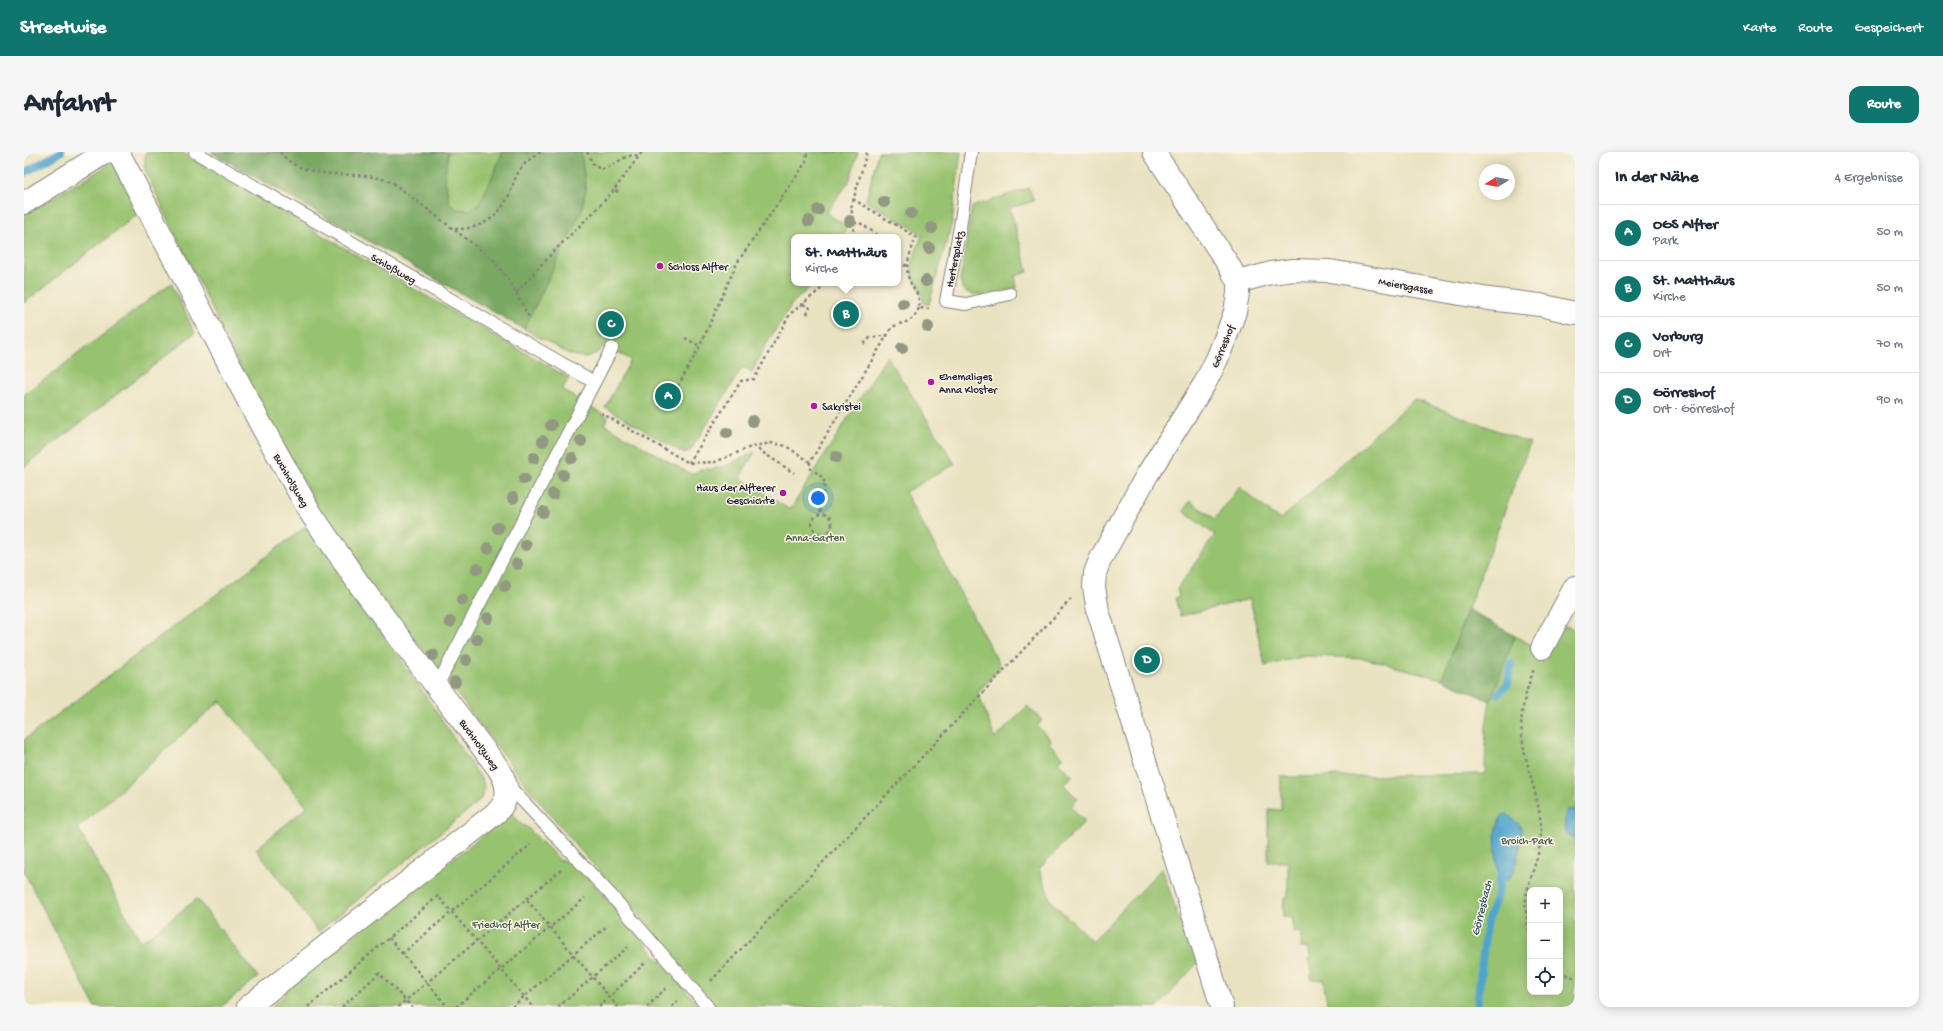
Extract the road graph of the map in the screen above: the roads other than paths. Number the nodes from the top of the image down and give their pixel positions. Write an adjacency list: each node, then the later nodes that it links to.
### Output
1 (106, 152): 6 (street)
2 (118, 152): 14 (street, Buchholzweg)
3 (194, 152): 11 (lane, Schloßweg)
4 (971, 152): 8 (lane, Hertersplatz)
5 (1154, 152): 7 (street)
6 (24, 203)
7 (1238, 282): 9 (street, Meiersgasse); 18 (street, Görreshof)
8 (1010, 294)
9 (1575, 313)
10 (612, 348): 11 (lane)
11 (594, 382): 14 (lane)
12 (1575, 587): 13 (street)
13 (1542, 648)
14 (436, 686): 15 (street, Buchholzweg)
15 (506, 783): 16 (street); 17 (lane, Buchholzweg)
16 (248, 1007)
17 (708, 1007)
18 (1222, 1007)

